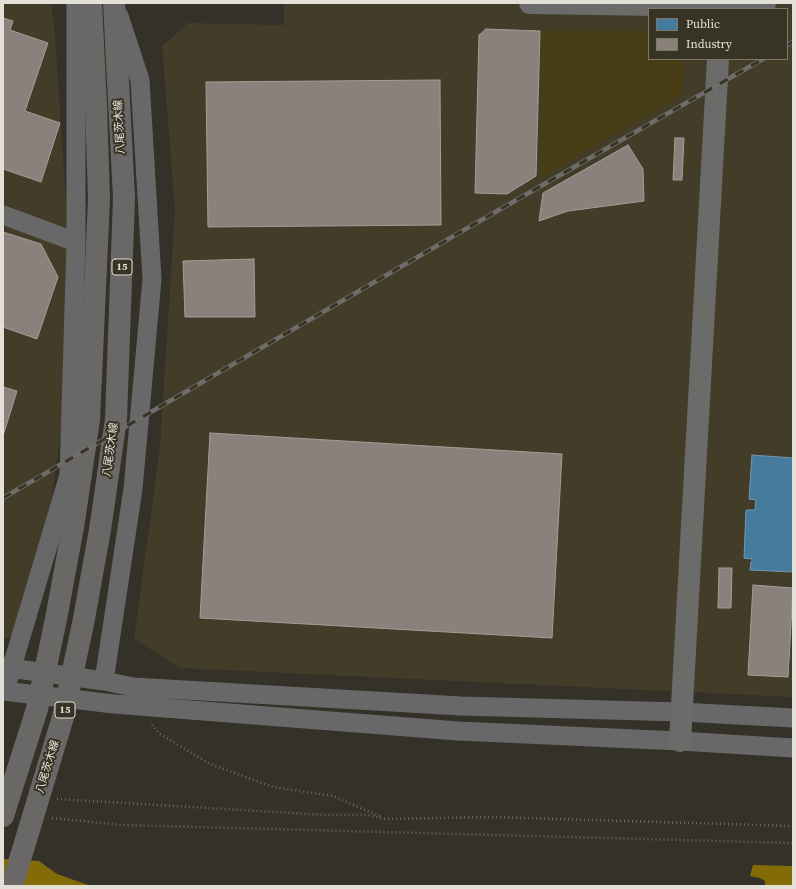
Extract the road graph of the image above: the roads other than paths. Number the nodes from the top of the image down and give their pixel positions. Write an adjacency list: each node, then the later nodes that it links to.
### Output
1 (76, 3): 7 (street)
2 (91, 3): 9 (main road, 八尾茨木線 / 15)
3 (115, 3): 13 (street); 20 (main road, 八尾茨木線 / 15, bridge)
4 (530, 3): 6 (street)
5 (765, 3): 6 (street)
6 (721, 8)
7 (77, 31): 9 (main road); 11 (street)
8 (718, 60): 15 (street)
9 (96, 105): 19 (main road, 八尾茨木線 / 15, bridge)
10 (3, 216): 11 (street)
11 (76, 242): 12 (street)
12 (7, 668): 13 (street); 14 (street)
13 (104, 681): 15 (street)
14 (4, 691): 17 (street)
15 (681, 712): 16 (street); 17 (street)
16 (793, 718)
17 (680, 741): 18 (street)
18 (793, 748)
19 (3, 816)
20 (12, 886)

